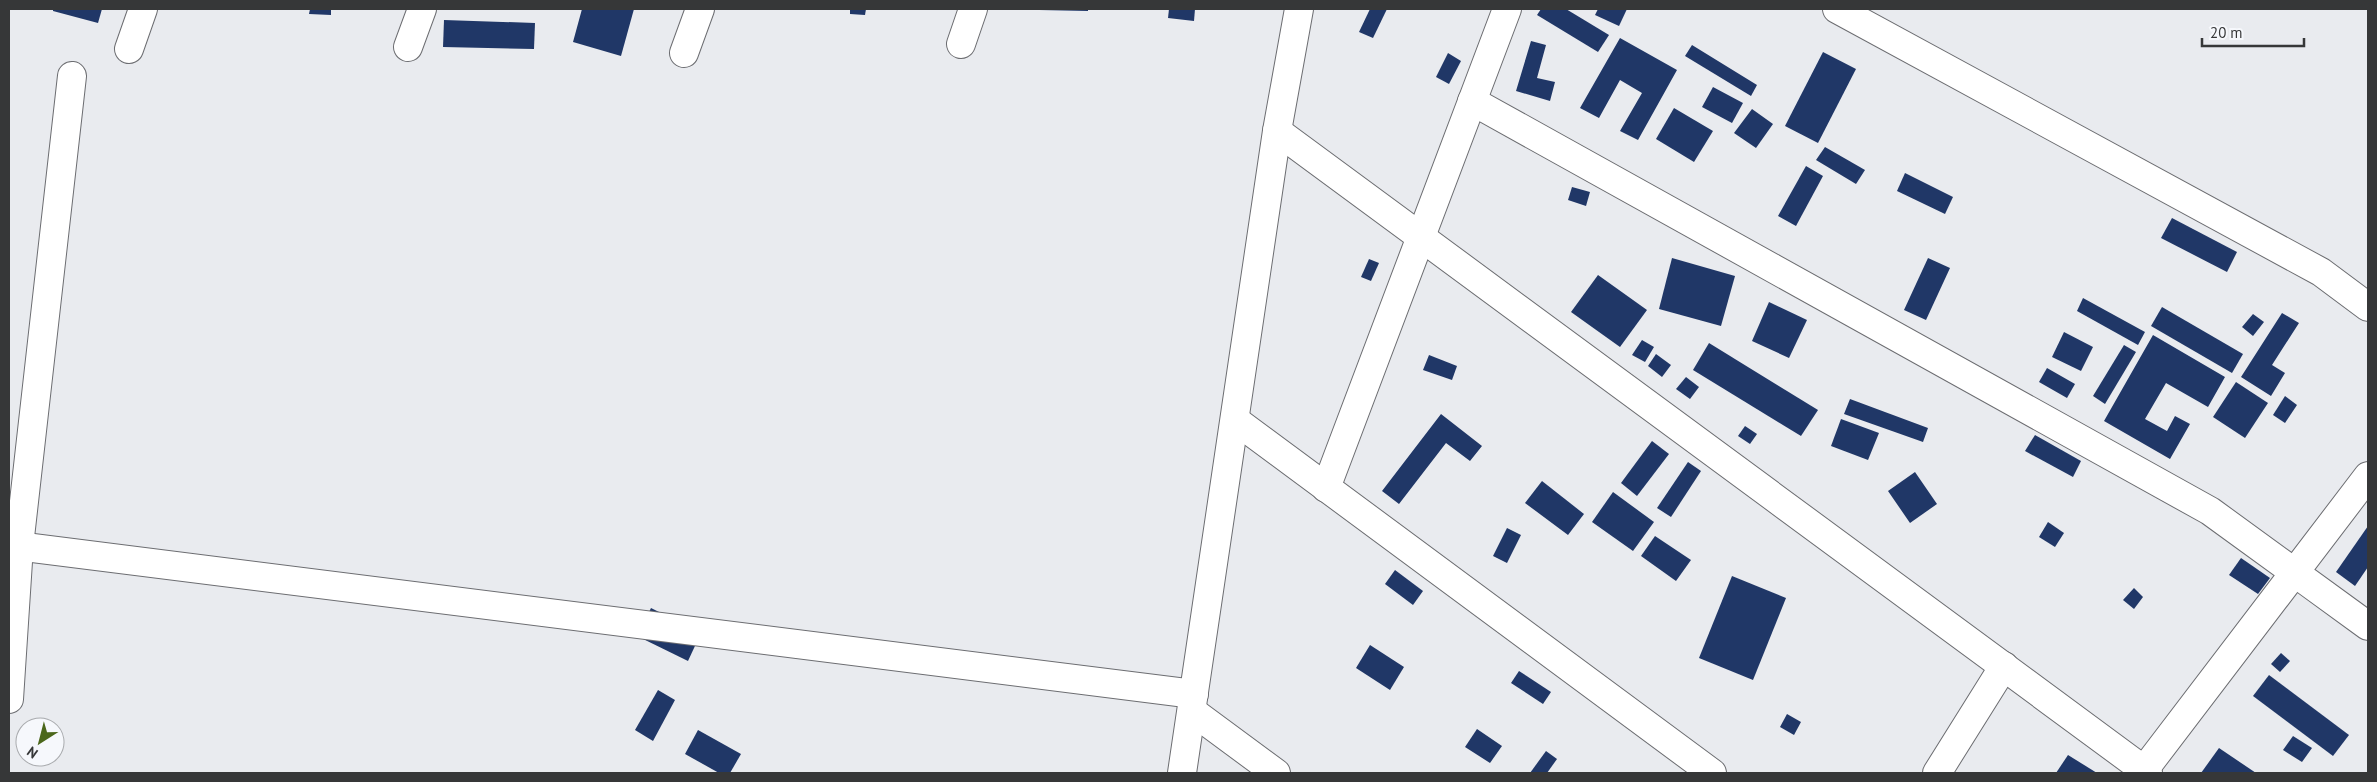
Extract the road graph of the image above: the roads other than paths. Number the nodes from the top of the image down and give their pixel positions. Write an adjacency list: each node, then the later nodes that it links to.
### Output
1 (143, 9): 10 (street)
2 (422, 9): 9 (street)
3 (700, 9): 11 (street)
4 (973, 9): 8 (street)
5 (1299, 9): 14 (street)
6 (1507, 9): 13 (street)
7 (1837, 9): 16 (street)
8 (960, 44)
9 (408, 47)
10 (129, 49)
11 (684, 53)
12 (72, 76): 20 (street)
13 (1472, 101): 15 (street); 21 (street)
14 (1277, 131): 15 (street); 17 (street)
15 (1421, 237): 19 (street); 23 (street)
16 (2368, 307)
17 (1235, 420): 19 (street); 25 (street)
18 (2368, 476): 21 (street)
19 (1326, 488): 29 (street)
20 (14, 545): 24 (street); 25 (street)
21 (2295, 573): 22 (street); 26 (street)
22 (2368, 626)
23 (2004, 666): 26 (street); 30 (street)
24 (9, 699)
25 (1193, 703): 27 (street); 28 (street)
26 (2146, 772)
27 (1182, 773)
28 (1276, 773)
29 (1712, 773)
30 (1937, 773)

